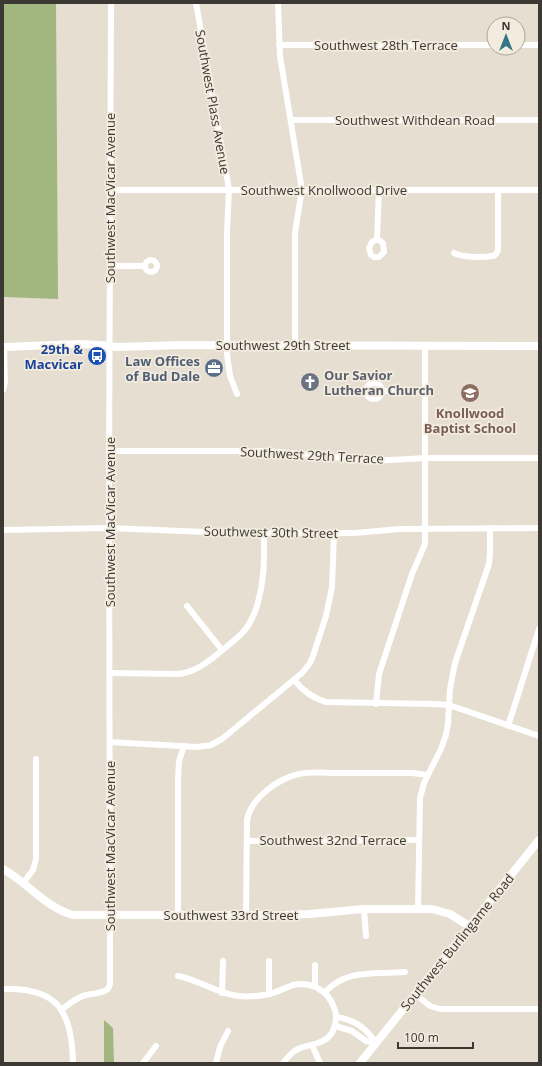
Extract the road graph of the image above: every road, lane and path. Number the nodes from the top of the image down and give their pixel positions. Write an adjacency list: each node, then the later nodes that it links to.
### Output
1 (111, 3): 12 (street, Southwest MacVicar Avenue)
2 (196, 3): 10 (street, Southwest Plass Avenue)
3 (278, 3): 4 (street)
4 (279, 45): 5 (street, Southwest 28th Terrace); 8 (street)
5 (486, 45)
6 (526, 45): 7 (street)
7 (539, 45)
8 (291, 120): 9 (street, Southwest Withdean Road); 11 (street)
9 (539, 120)
10 (229, 189): 11 (street, Southwest Knollwood Drive); 12 (street, Southwest Knollwood Drive); 20 (street, Southwest Plass Avenue)
11 (302, 189): 13 (street, Southwest Knollwood Drive); 23 (street)
12 (110, 190): 18 (street, Southwest MacVicar Avenue)
13 (379, 190): 14 (street, Southwest Knollwood Drive); 16 (street)
14 (498, 190): 15 (street, Southwest Knollwood Drive); 17 (street)
15 (539, 190)
16 (377, 239)
17 (454, 253)
18 (110, 266): 19 (street); 22 (street, Southwest MacVicar Avenue)
19 (145, 266)
20 (227, 345): 22 (main road, Southwest 29th Street); 23 (main road, Southwest 29th Street); 29 (street, Southwest Plass Avenue)
21 (425, 345): 23 (main road, Southwest 29th Street); 24 (main road, Southwest 29th Street); 28 (street)
22 (109, 346): 25 (main road, Southwest 29th Street); 30 (street, Southwest MacVicar Avenue)
23 (295, 346)
24 (539, 346)
25 (4, 347): 26 (street)
26 (3, 390)
27 (383, 391): 28 (street)
28 (425, 391): 31 (street)
29 (238, 394)
30 (109, 451): 31 (street, Southwest 29th Terrace); 33 (street, Southwest MacVicar Avenue)
31 (426, 458): 32 (street, Southwest 29th Terrace); 36 (street)
32 (539, 458)
33 (109, 528): 37 (street, Southwest 30th Street); 38 (street, Southwest 30th Street); 43 (street, Southwest MacVicar Avenue)
34 (490, 528): 35 (street, Southwest 30th Street); 36 (street, Southwest 30th Street); 46 (street)
35 (539, 528)
36 (426, 529): 39 (street, Southwest 30th Street); 45 (street)
37 (3, 530)
38 (264, 533): 39 (street, Southwest 30th Street); 42 (street)
39 (334, 533): 44 (street)
40 (187, 606): 42 (street)
41 (539, 629): 47 (street)
42 (222, 650): 43 (street)
43 (110, 673): 49 (street, Southwest MacVicar Avenue)
44 (294, 680): 45 (street); 50 (street)
45 (376, 704): 46 (street)
46 (449, 705): 47 (street); 52 (street)
47 (508, 726): 48 (street)
48 (539, 736)
49 (110, 742): 50 (street); 60 (street, Southwest MacVicar Avenue)
50 (184, 746): 61 (street)
51 (36, 759): 57 (street)
52 (428, 775): 53 (street); 55 (street)
53 (419, 840): 55 (street, Southwest 32nd Terrace); 59 (street)
54 (539, 840): 63 (main road, Southwest Burlingame Road)
55 (247, 841): 62 (street)
56 (3, 869): 57 (main road, Southwest 33rd Street)
57 (23, 883): 60 (main road, Southwest 33rd Street)
58 (364, 909): 59 (main road, Southwest 33rd Street); 62 (main road, Southwest 33rd Street); 64 (street)
59 (418, 909): 63 (main road, Southwest 33rd Street)
60 (110, 915): 61 (main road, Southwest 33rd Street); 77 (street, Southwest MacVicar Avenue)
61 (178, 915): 62 (main road, Southwest 33rd Street)
62 (246, 915)
63 (469, 926): 75 (main road, Southwest Burlingame Road)
64 (366, 936)
65 (223, 961): 73 (street)
66 (269, 961): 74 (street)
67 (315, 965): 70 (street)
68 (404, 972): 72 (street)
69 (178, 976): 73 (street)
70 (315, 986): 72 (street); 74 (street)
71 (3, 988): 77 (street)
72 (325, 992): 78 (street)
73 (222, 993): 74 (street)
74 (269, 994)
75 (415, 994): 76 (street); 81 (main road, Southwest Burlingame Road)
76 (539, 1009)
77 (62, 1010): 84 (street)
78 (336, 1017): 79 (street); 81 (street)
79 (335, 1026): 81 (street); 82 (street)
80 (228, 1031): 86 (street)
81 (376, 1043): 89 (main road, Southwest Burlingame Road)
82 (312, 1045): 87 (street); 88 (street)
83 (156, 1046): 85 (street)
84 (72, 1063)
85 (144, 1063)
86 (216, 1063)
87 (283, 1063)
88 (320, 1063)
89 (360, 1063)

